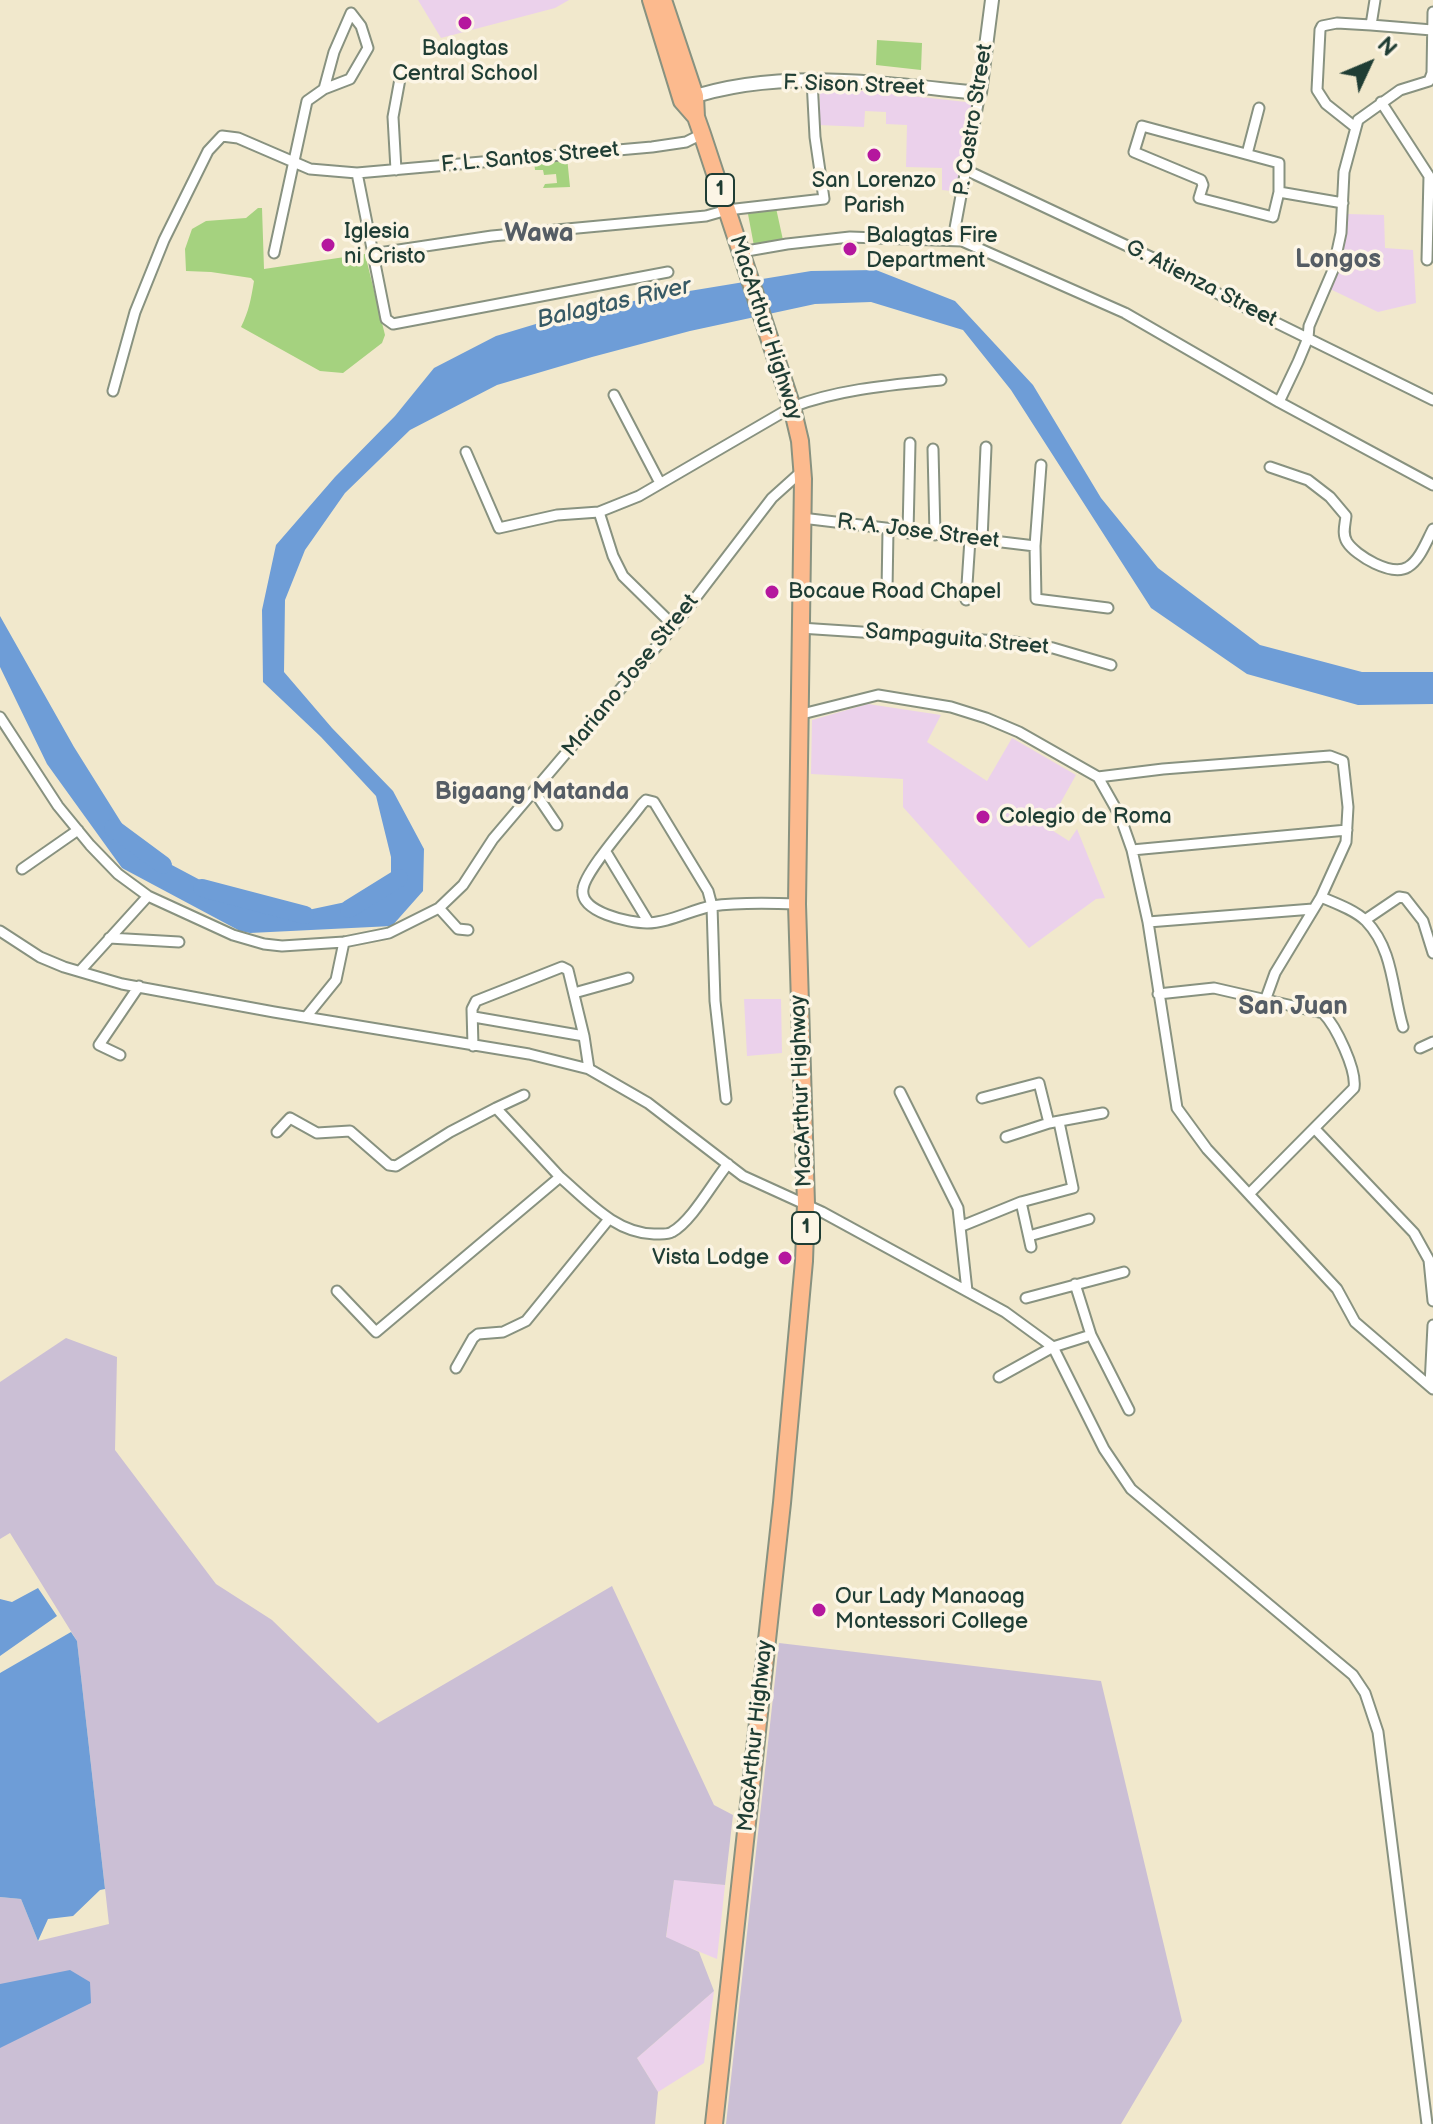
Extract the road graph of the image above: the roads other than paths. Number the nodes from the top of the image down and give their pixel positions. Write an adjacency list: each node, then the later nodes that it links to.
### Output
1 (651, 0): 12 (highway, MacArthur Highway / 1)
2 (663, 0): 12 (highway, MacArthur Highway / 1)
3 (992, 0): 11 (street, P. Castro Street)
4 (1375, 0): 6 (street)
5 (1433, 12): 7 (street)
6 (1371, 25): 7 (street); 15 (street)
7 (1432, 30): 13 (street)
8 (402, 68): 19 (street)
9 (812, 80): 11 (street, F. Sison Street); 12 (street, F. Sison Street); 24 (street)
10 (324, 89): 10 (street); 18 (street)
11 (980, 93): 20 (street, P. Castro Street)
12 (688, 99): 16 (highway, MacArthur Highway / 1)
13 (1381, 102): 15 (street); 29 (street)
14 (1259, 108): 17 (street)
15 (1355, 127): 23 (street)
16 (702, 134): 19 (street, F. L. Santos Street); 24 (highway, MacArthur Highway / 1)
17 (1247, 154): 22 (street); 22 (street)
18 (293, 163): 21 (street, F. L. Santos Street); 26 (street); 33 (street, F. L. Santos Street)
19 (396, 170): 21 (street, F. L. Santos Street)
20 (968, 171): 25 (street, P. Castro Street); 31 (street, G. Atienza Street)
21 (357, 173): 27 (street)
22 (1279, 192): 23 (street)
23 (1343, 203): 31 (street)
24 (727, 210): 27 (street); 28 (highway, MacArthur Highway / 1)
25 (953, 239): 28 (street); 36 (street)
26 (274, 253)
27 (372, 254): 30 (street)
28 (743, 258): 37 (highway, MacArthur Highway / 1)
29 (1427, 260)
30 (668, 272)
31 (1308, 338): 35 (street, G. Atienza Street); 36 (street)
32 (941, 380): 37 (street)
33 (113, 391)
34 (614, 395): 45 (street)
35 (1433, 400)
36 (1279, 402): 46 (street)
37 (792, 407): 44 (highway, MacArthur Highway / 1); 45 (street)
38 (910, 443): 51 (street)
39 (986, 447): 54 (street)
40 (933, 449): 52 (street)
41 (466, 452): 47 (street)
42 (1041, 465): 55 (street)
43 (1270, 467): 49 (street)
44 (802, 471): 48 (highway, MacArthur Highway / 1); 59 (street, Mariano Jose Street)
45 (660, 483): 47 (street)
46 (1433, 485)
47 (599, 512): 59 (street)
48 (802, 518): 50 (street, R. A. Jose Street); 60 (highway, MacArthur Highway / 1)
49 (1433, 529)
50 (888, 530): 51 (street, R. A. Jose Street); 56 (street)
51 (908, 533): 52 (street, R. A. Jose Street)
52 (935, 535): 53 (street, R. A. Jose Street)
53 (970, 539): 54 (street, R. A. Jose Street); 57 (street)
54 (982, 540): 55 (street, R. A. Jose Street)
55 (1035, 546): 58 (street)
56 (887, 591)
57 (966, 600)
58 (1108, 608)
59 (674, 626): 65 (street, Mariano Jose Street)
60 (800, 628): 61 (street, Sampaguita Street); 62 (highway, MacArthur Highway / 1)
61 (1111, 665)
62 (802, 714): 64 (street); 74 (highway, MacArthur Highway / 1)
63 (0, 717): 67 (street, Mariano Jose Street)
64 (1098, 777): 68 (street); 69 (street)
65 (534, 791): 66 (street); 76 (street, Mariano Jose Street)
66 (557, 825)
67 (78, 830): 71 (street); 72 (street, Mariano Jose Street)
68 (1347, 830): 69 (street); 73 (street)
69 (1132, 850): 79 (street)
70 (606, 852): 75 (street); 80 (street); 80 (street)
71 (22, 869)
72 (148, 896): 83 (street); 85 (street, Mariano Jose Street)
73 (1321, 897): 77 (street); 78 (street)
74 (797, 904): 75 (street); 116 (highway, MacArthur Highway / 1)
75 (712, 906): 80 (street); 105 (street)
76 (439, 908): 81 (street); 85 (street, Mariano Jose Street)
77 (1313, 909): 79 (street); 92 (street)
78 (1365, 920): 86 (street); 95 (street)
79 (1148, 922): 91 (street)
80 (649, 923)
81 (468, 930)
82 (0, 931): 87 (street)
83 (109, 938): 84 (street); 87 (street)
84 (179, 942)
85 (344, 942): 93 (street)
86 (1433, 953)
87 (80, 971): 89 (street)
88 (628, 978): 90 (street)
89 (139, 986): 93 (street); 100 (street)
90 (574, 993): 94 (street); 96 (street)
91 (1158, 994): 92 (street); 114 (street)
92 (1266, 998): 109 (street)
93 (306, 1017): 98 (street)
94 (474, 1017): 96 (street); 98 (street)
95 (1403, 1027)
96 (584, 1036): 101 (street)
97 (1433, 1042): 99 (street)
98 (473, 1046): 101 (street)
99 (1420, 1048)
100 (120, 1055)
101 (589, 1069): 112 (street)
102 (900, 1092): 119 (street)
103 (524, 1095): 106 (street)
104 (982, 1098): 108 (street)
105 (726, 1099)
106 (496, 1108): 110 (street); 113 (street)
107 (1103, 1113): 108 (street)
108 (1054, 1123): 111 (street); 115 (street)
109 (1315, 1129): 114 (street); 125 (street)
110 (277, 1132)
111 (1006, 1137)
112 (728, 1164): 116 (street); 117 (street)
113 (560, 1177): 117 (street); 122 (street)
114 (1250, 1193): 131 (street)
115 (1021, 1202): 118 (street); 119 (street)
116 (806, 1204): 123 (street); 133 (highway, MacArthur Highway / 1)
117 (609, 1219): 129 (street)
118 (1089, 1219)
119 (962, 1226): 123 (street)
120 (1124, 1272): 121 (street)
121 (1075, 1284): 124 (street); 127 (street)
122 (337, 1291)
123 (967, 1291): 128 (street)
124 (1026, 1298)
125 (1433, 1301)
126 (1433, 1325): 131 (street)
127 (1091, 1335): 128 (street); 132 (street)
128 (1053, 1347): 130 (street); 134 (street)
129 (456, 1368)
130 (999, 1377)
131 (1432, 1387)
132 (1129, 1410)
133 (714, 2124)
134 (1427, 2124)

